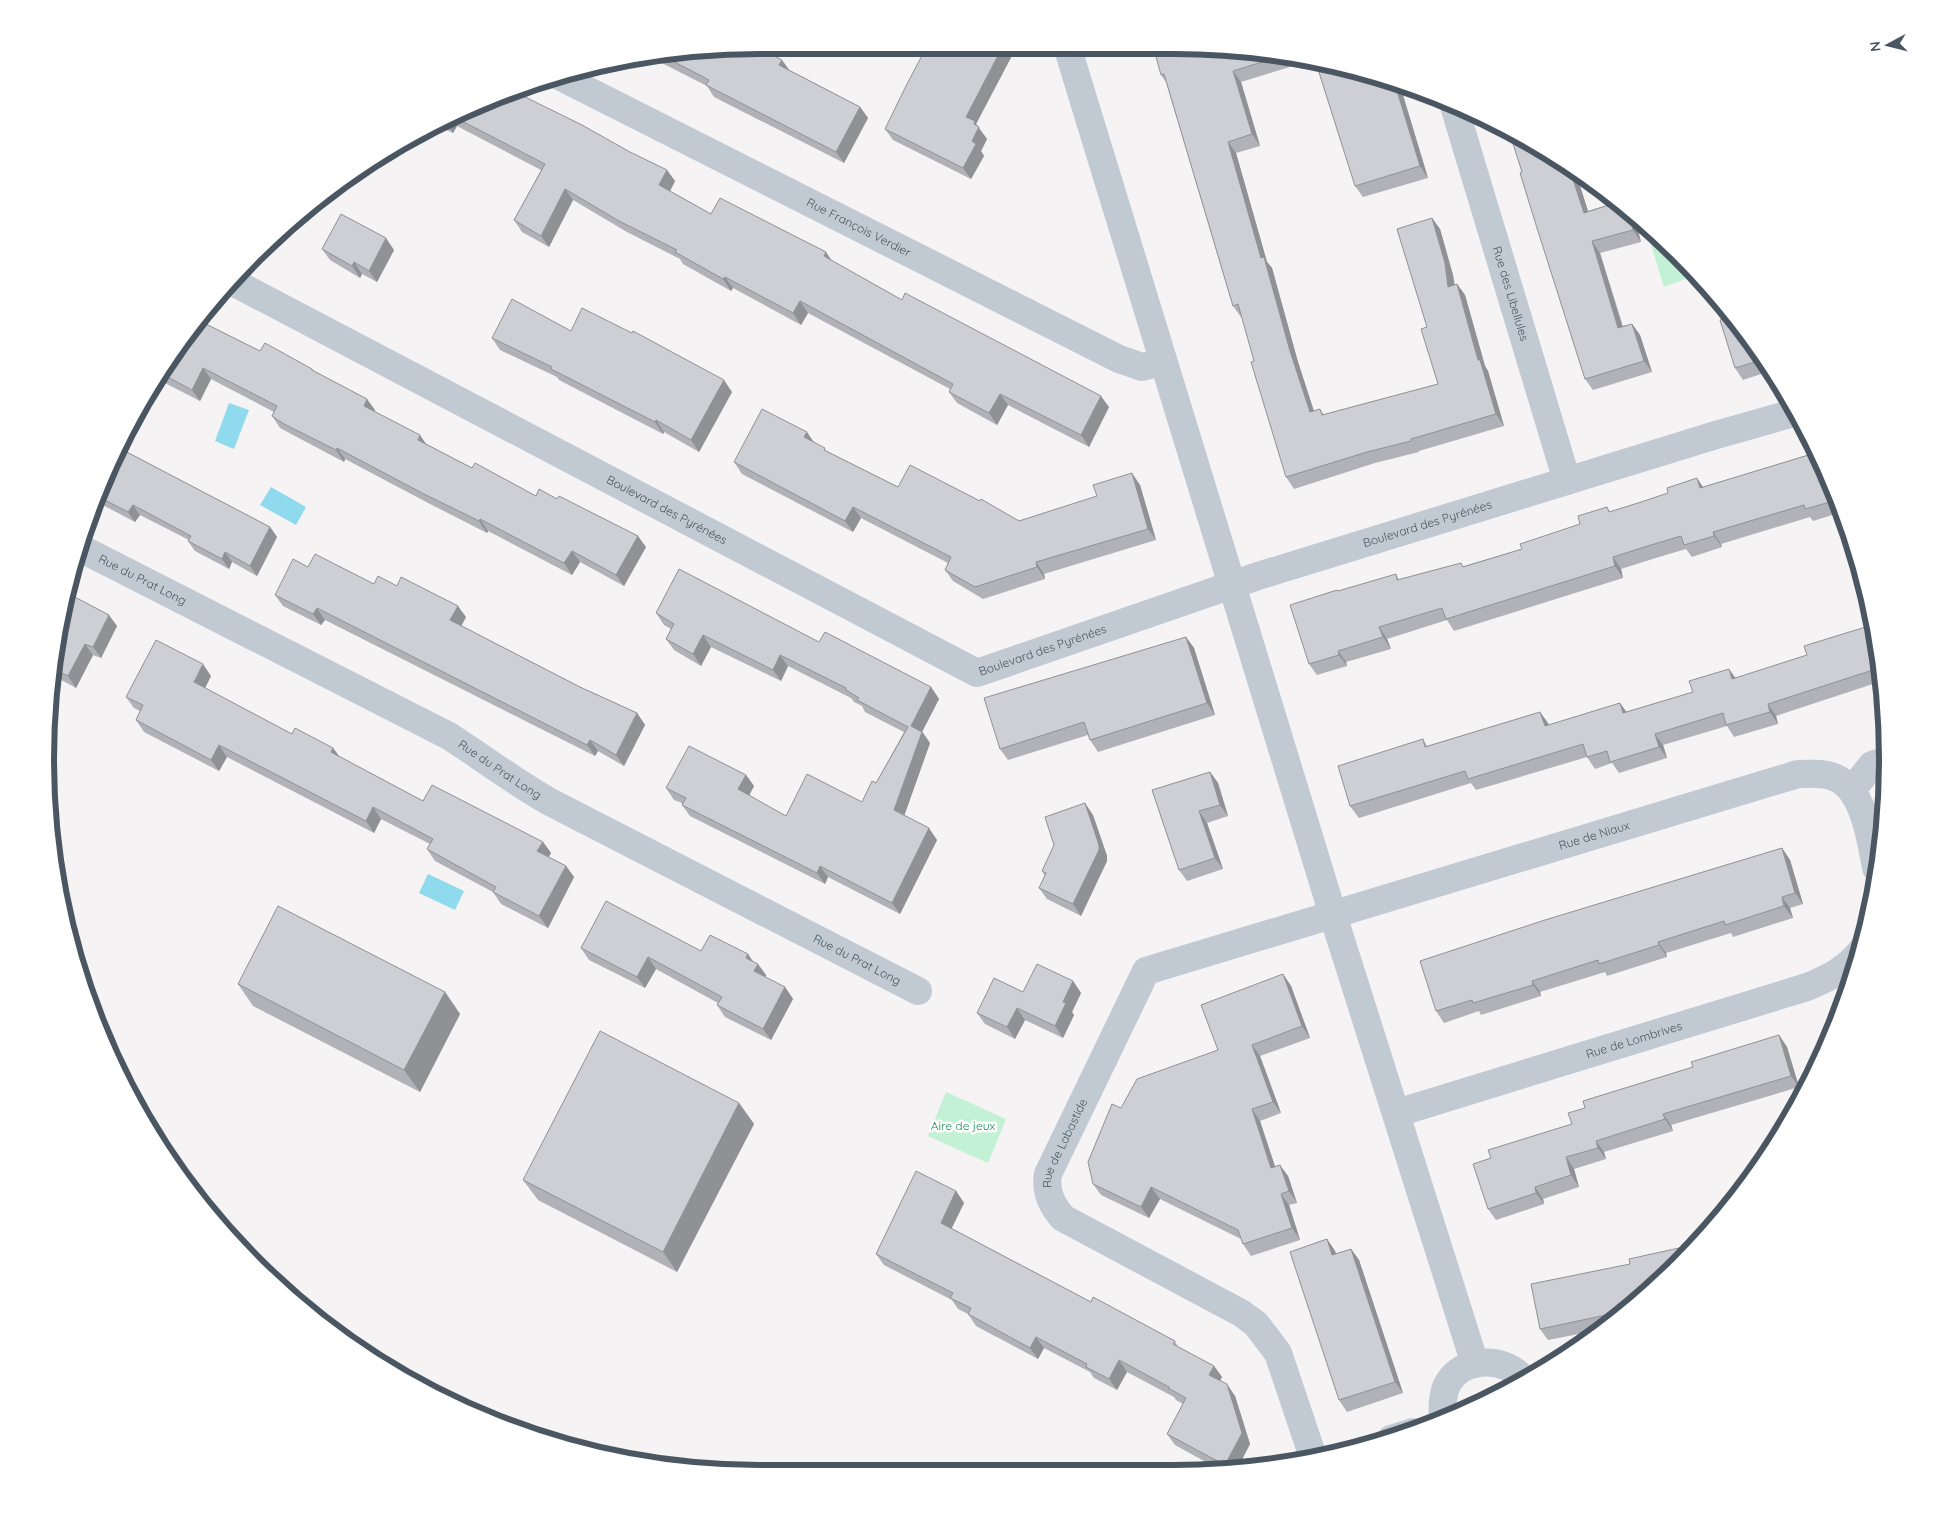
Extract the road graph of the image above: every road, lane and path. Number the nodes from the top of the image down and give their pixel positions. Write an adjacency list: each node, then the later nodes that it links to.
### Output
1 (1068, 54): 5 (street)
2 (568, 81): 5 (street, Rue François Verdier)
3 (1456, 113): 7 (street, Rue des Libellules)
4 (238, 284): 9 (street, Boulevard des Pyrénées)
5 (1163, 362): 9 (street)
6 (1789, 414): 7 (street, Boulevard des Pyrénées)
7 (1567, 480): 9 (street, Boulevard des Pyrénées)
8 (86, 551): 15 (street, Rue du Prat Long)
9 (1232, 584): 13 (street)
10 (1879, 763): 11 (street)
11 (1852, 790): 12 (street); 13 (street, Rue de Niaux)
12 (1873, 853)
13 (1333, 915): 16 (street); 20 (street, Rue de Labastide)
14 (1848, 964): 16 (street, Rue de Lombrives)
15 (918, 991)
16 (1396, 1113): 17 (street)
17 (1474, 1364): 18 (street); 19 (street)
18 (1518, 1375)
19 (1443, 1412)
20 (1311, 1452)

